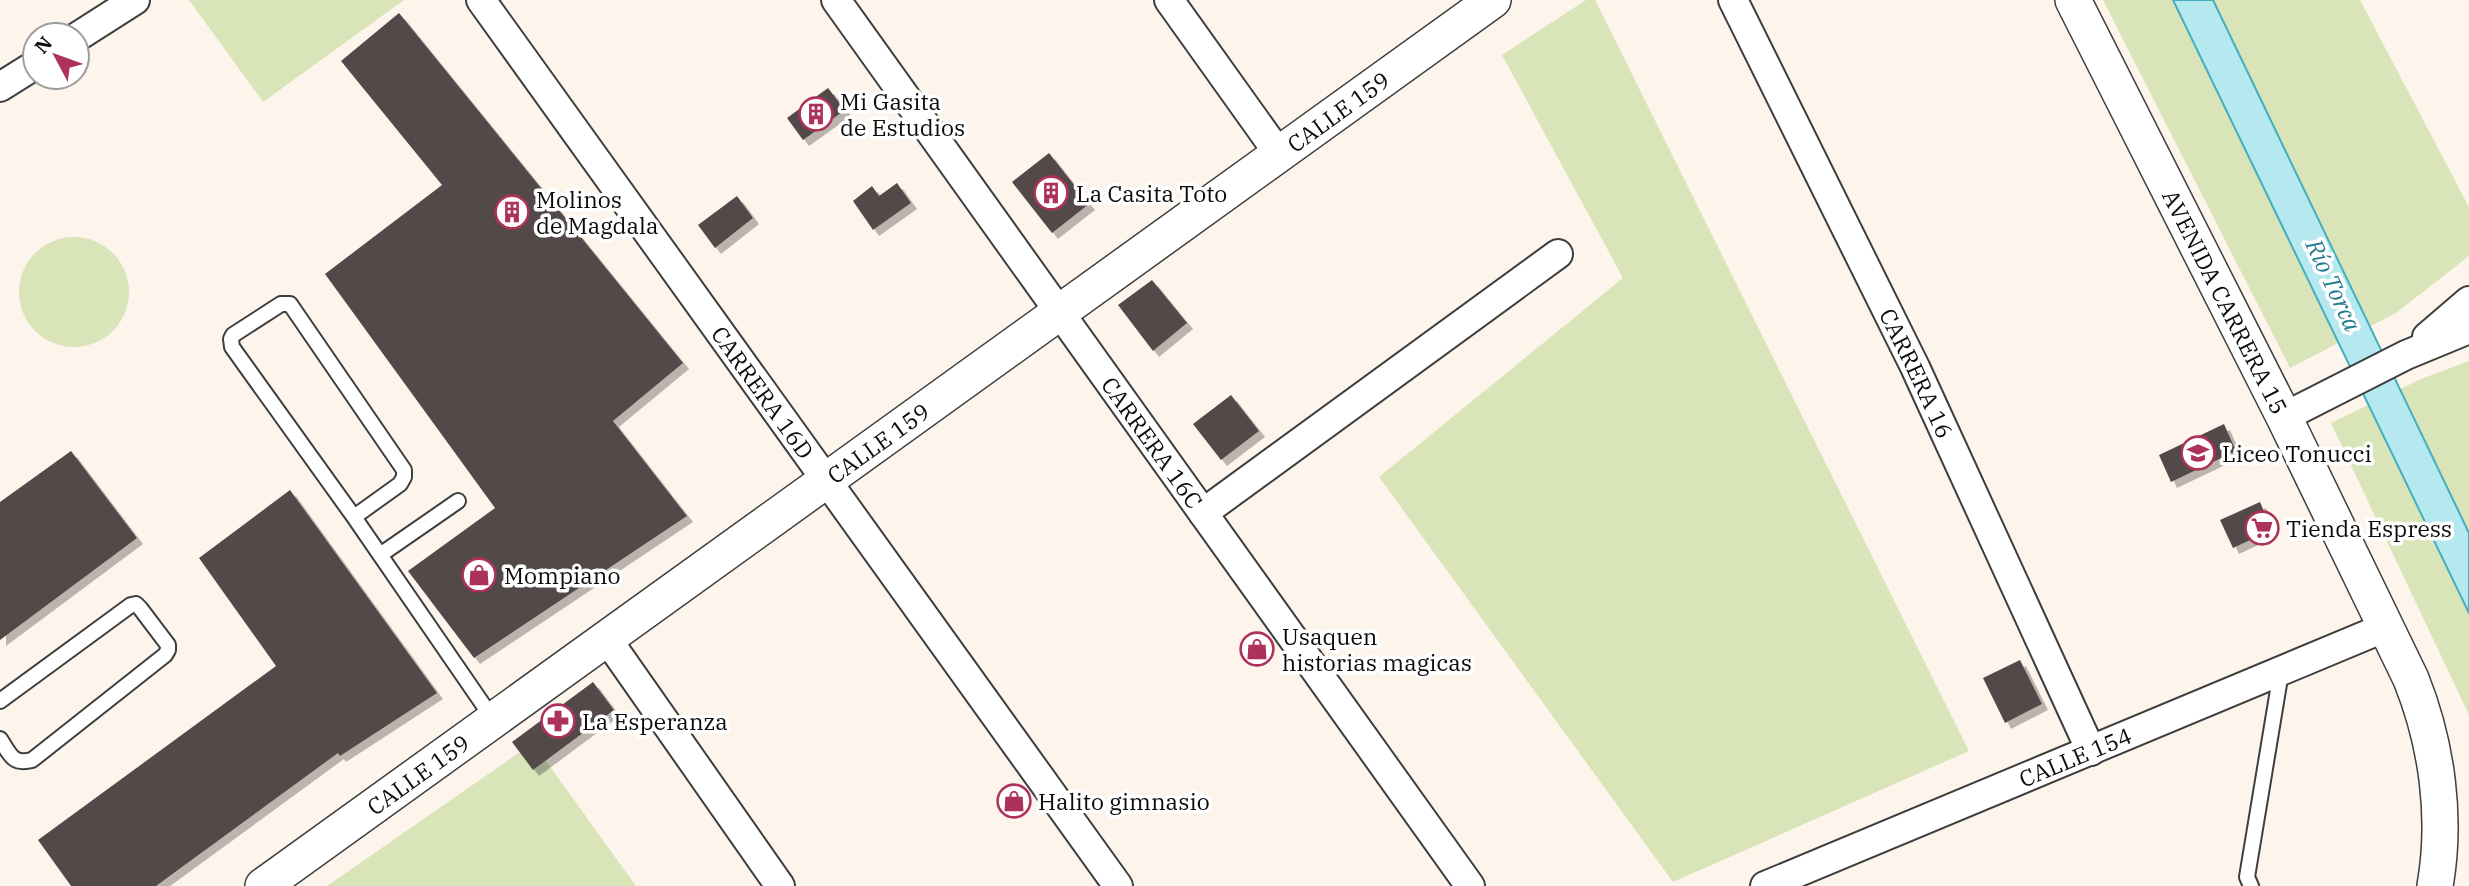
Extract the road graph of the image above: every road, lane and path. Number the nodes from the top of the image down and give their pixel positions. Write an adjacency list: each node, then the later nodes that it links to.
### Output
1 (135, 0): 8 (street)
2 (481, 0): 18 (street, CARRERA 16D)
3 (836, 0): 14 (street, CARRERA 16C)
4 (1169, 0): 11 (street)
5 (1493, 0): 11 (street, CALLE 159)
6 (1733, 0): 29 (street, CARRERA 16)
7 (2073, 0): 17 (street, AVENIDA CARRERA 15)
8 (91, 28)
9 (21, 74): 10 (street)
10 (0, 87)
11 (1279, 154): 14 (street, CALLE 159)
12 (1558, 254): 20 (street)
13 (2469, 301): 16 (street)
14 (1059, 312): 18 (street, CALLE 159); 20 (street, CARRERA 16C)
15 (2469, 329): 16 (street)
16 (2406, 355): 17 (street)
17 (2284, 417): 23 (street, AVENIDA CARRERA 15)
18 (827, 480): 24 (street, CALLE 159); 32 (street, CARRERA 16D)
19 (458, 501): 22 (lane)
20 (1203, 513): 33 (street, CARRERA 16C)
21 (354, 517): 21 (lane); 22 (lane)
22 (380, 555): 27 (lane)
23 (2386, 627): 25 (street, CALLE 154); 36 (street, AVENIDA CARRERA 15)
24 (607, 639): 27 (street, CALLE 159); 31 (street)
25 (2281, 672): 29 (street, CALLE 154); 35 (lane)
26 (0, 701): 28 (lane)
27 (494, 720): 30 (street, CALLE 159)
28 (0, 740)
29 (2091, 751): 34 (street, CALLE 154)
30 (263, 886)
31 (780, 886)
32 (1118, 886)
33 (1470, 886)
34 (1765, 886)
35 (2251, 886)
36 (2435, 886)

